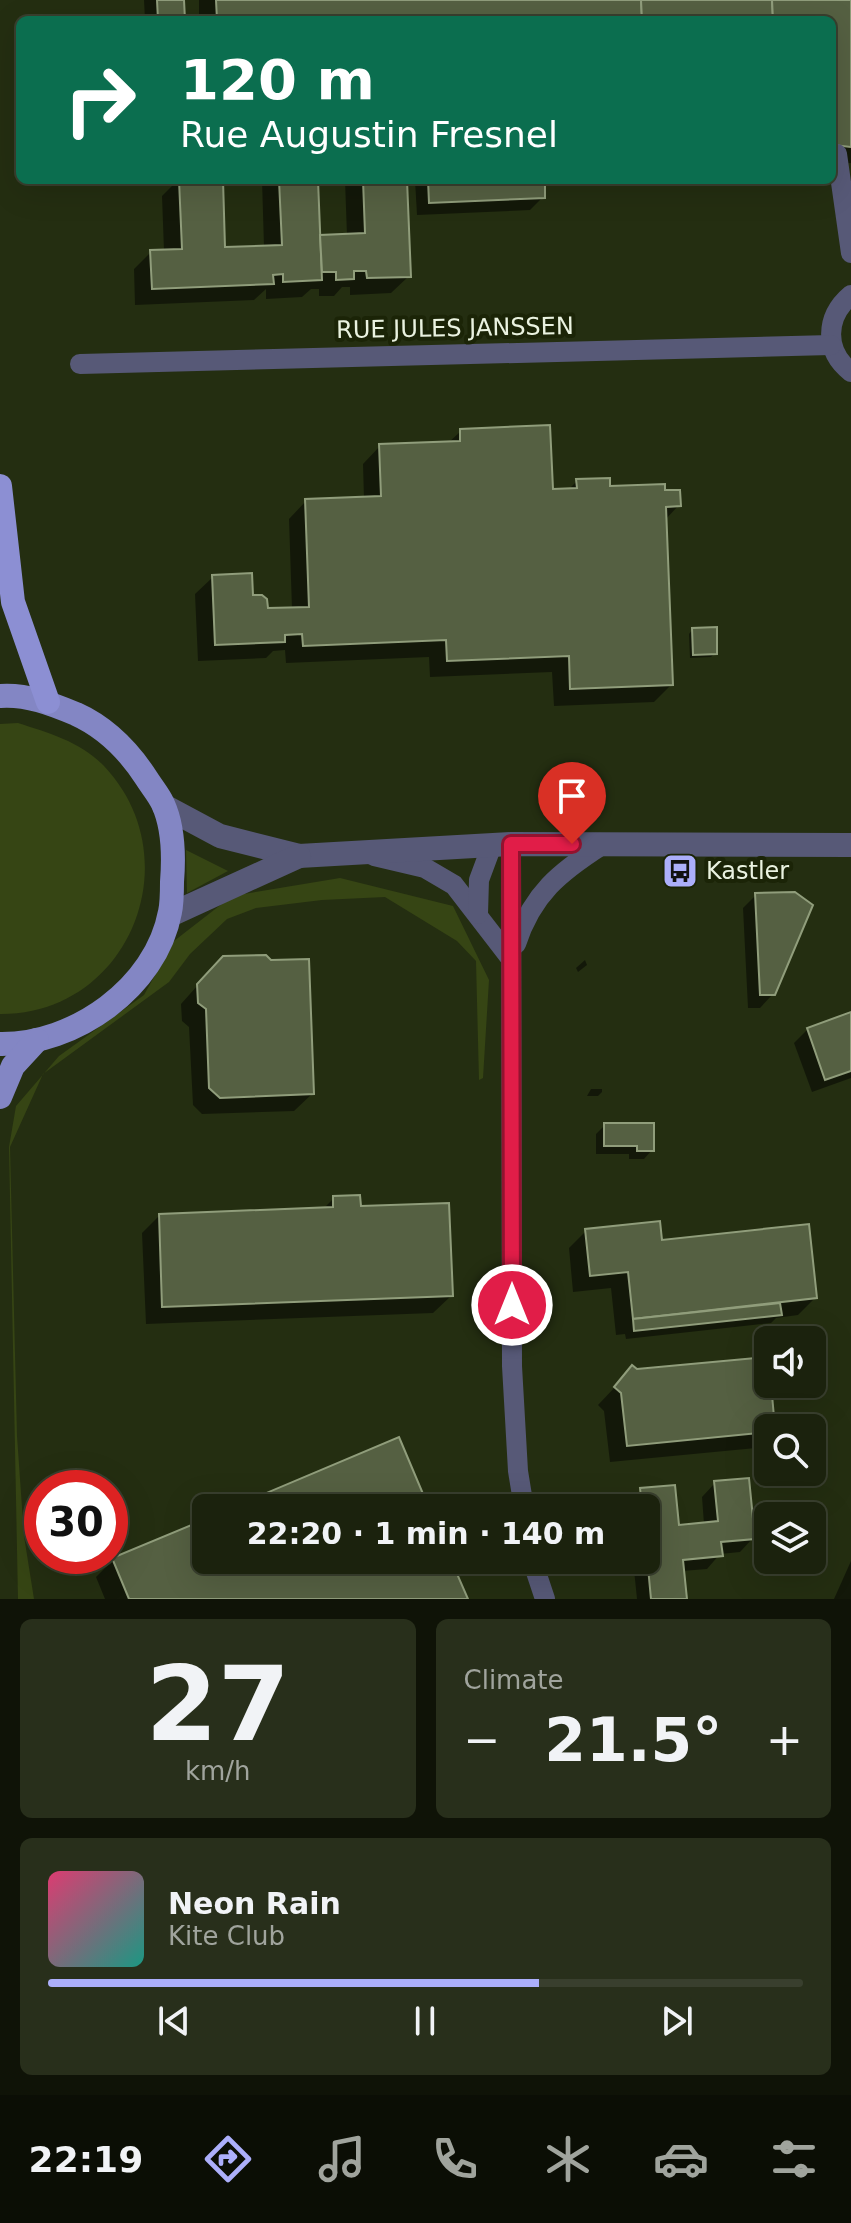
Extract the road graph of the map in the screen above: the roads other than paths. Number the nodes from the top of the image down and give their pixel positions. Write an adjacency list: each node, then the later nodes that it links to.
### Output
1 (837, 154): 2 (street)
2 (851, 253)
3 (851, 295): 4 (street)
4 (831, 345): 5 (street, RUE JULES JANSSEN); 6 (street)
5 (80, 364)
6 (851, 372)
7 (0, 486): 9 (highway)
8 (0, 696): 9 (main road)
9 (48, 702): 10 (main road)
10 (164, 806): 15 (street); 17 (main road)
11 (851, 842): 13 (street)
12 (502, 845): 13 (street); 14 (street); 16 (street); 18 (street)
13 (602, 845): 18 (street)
14 (356, 852): 15 (street); 16 (street)
15 (299, 856): 17 (street)
16 (478, 914): 18 (street)
17 (170, 915): 19 (main road)
18 (511, 959): 22 (street)
19 (37, 1040): 20 (main road); 21 (main road)
20 (0, 1044)
21 (0, 1097)
22 (522, 1494)
23 (537, 1574): 24 (street)
24 (545, 1599)

